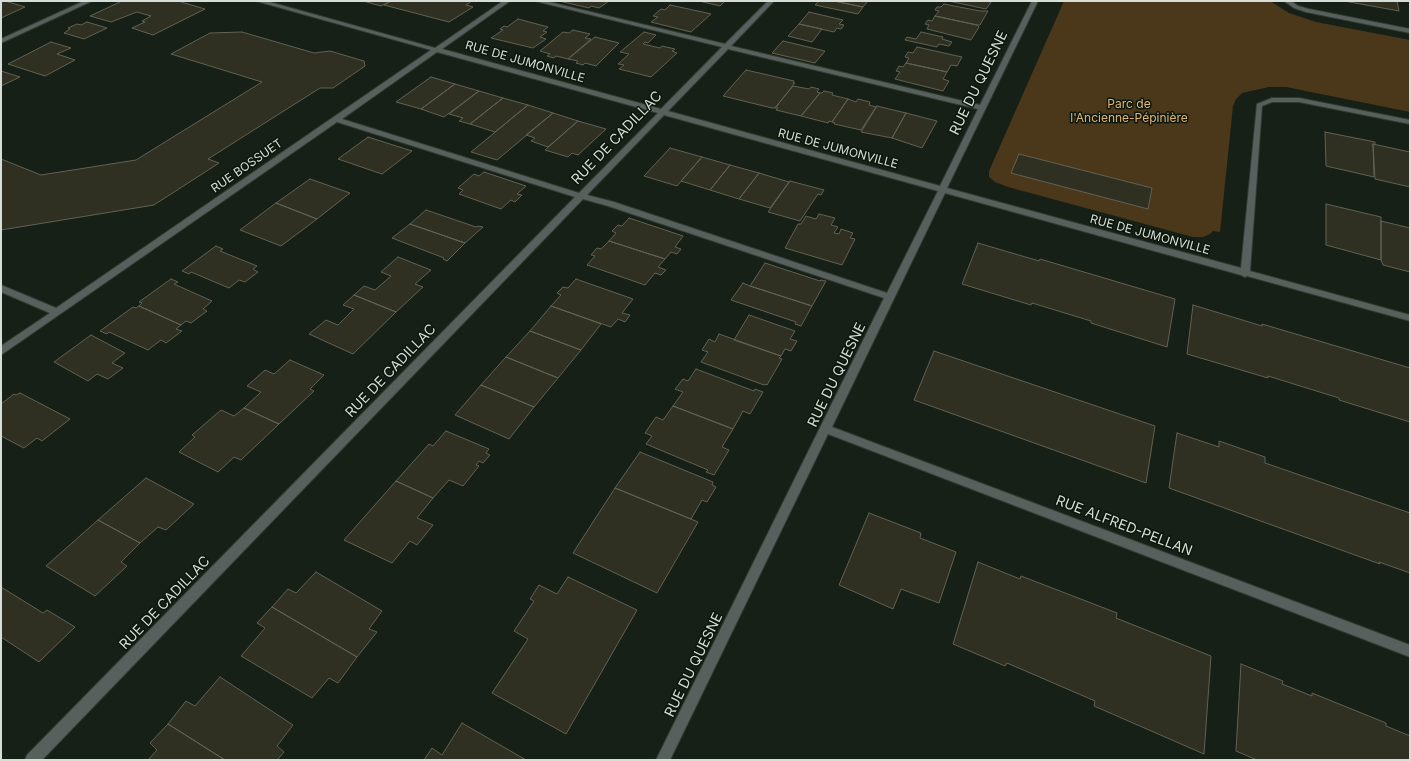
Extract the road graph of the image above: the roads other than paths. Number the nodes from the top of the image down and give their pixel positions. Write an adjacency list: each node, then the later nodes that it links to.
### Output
1 (89, 1): 9 (street)
2 (259, 1): 11 (street, RUE DE JUMONVILLE)
3 (507, 1): 11 (street, RUE BOSSUET)
4 (538, 1): 10 (street)
5 (771, 1): 10 (street, RUE DE CADILLAC)
6 (1035, 1): 12 (street, RUE DU QUESNE)
7 (1287, 1): 8 (street)
8 (1410, 31)
9 (1, 41)
10 (727, 46): 12 (street); 13 (street, RUE DE CADILLAC)
11 (436, 50): 13 (street, RUE DE JUMONVILLE); 14 (street, RUE BOSSUET)
12 (983, 108): 16 (street, RUE DU QUESNE)
13 (662, 113): 16 (street, RUE DE JUMONVILLE); 17 (street, RUE DE CADILLAC)
14 (336, 119): 17 (street); 21 (street, RUE BOSSUET)
15 (1410, 122): 18 (street)
16 (942, 190): 18 (street, RUE DE JUMONVILLE); 20 (street, RUE DU QUESNE)
17 (580, 196): 20 (street); 26 (street, RUE DE CADILLAC)
18 (1245, 274): 22 (street, RUE DE JUMONVILLE)
19 (1, 288): 21 (street)
20 (890, 297): 24 (street, RUE DU QUESNE)
21 (57, 312): 23 (street, RUE BOSSUET)
22 (1410, 318)
23 (1, 351)
24 (826, 429): 25 (street, RUE ALFRED-PELLAN); 27 (street, RUE DU QUESNE)
25 (1410, 651)
26 (32, 760)
27 (663, 760)

